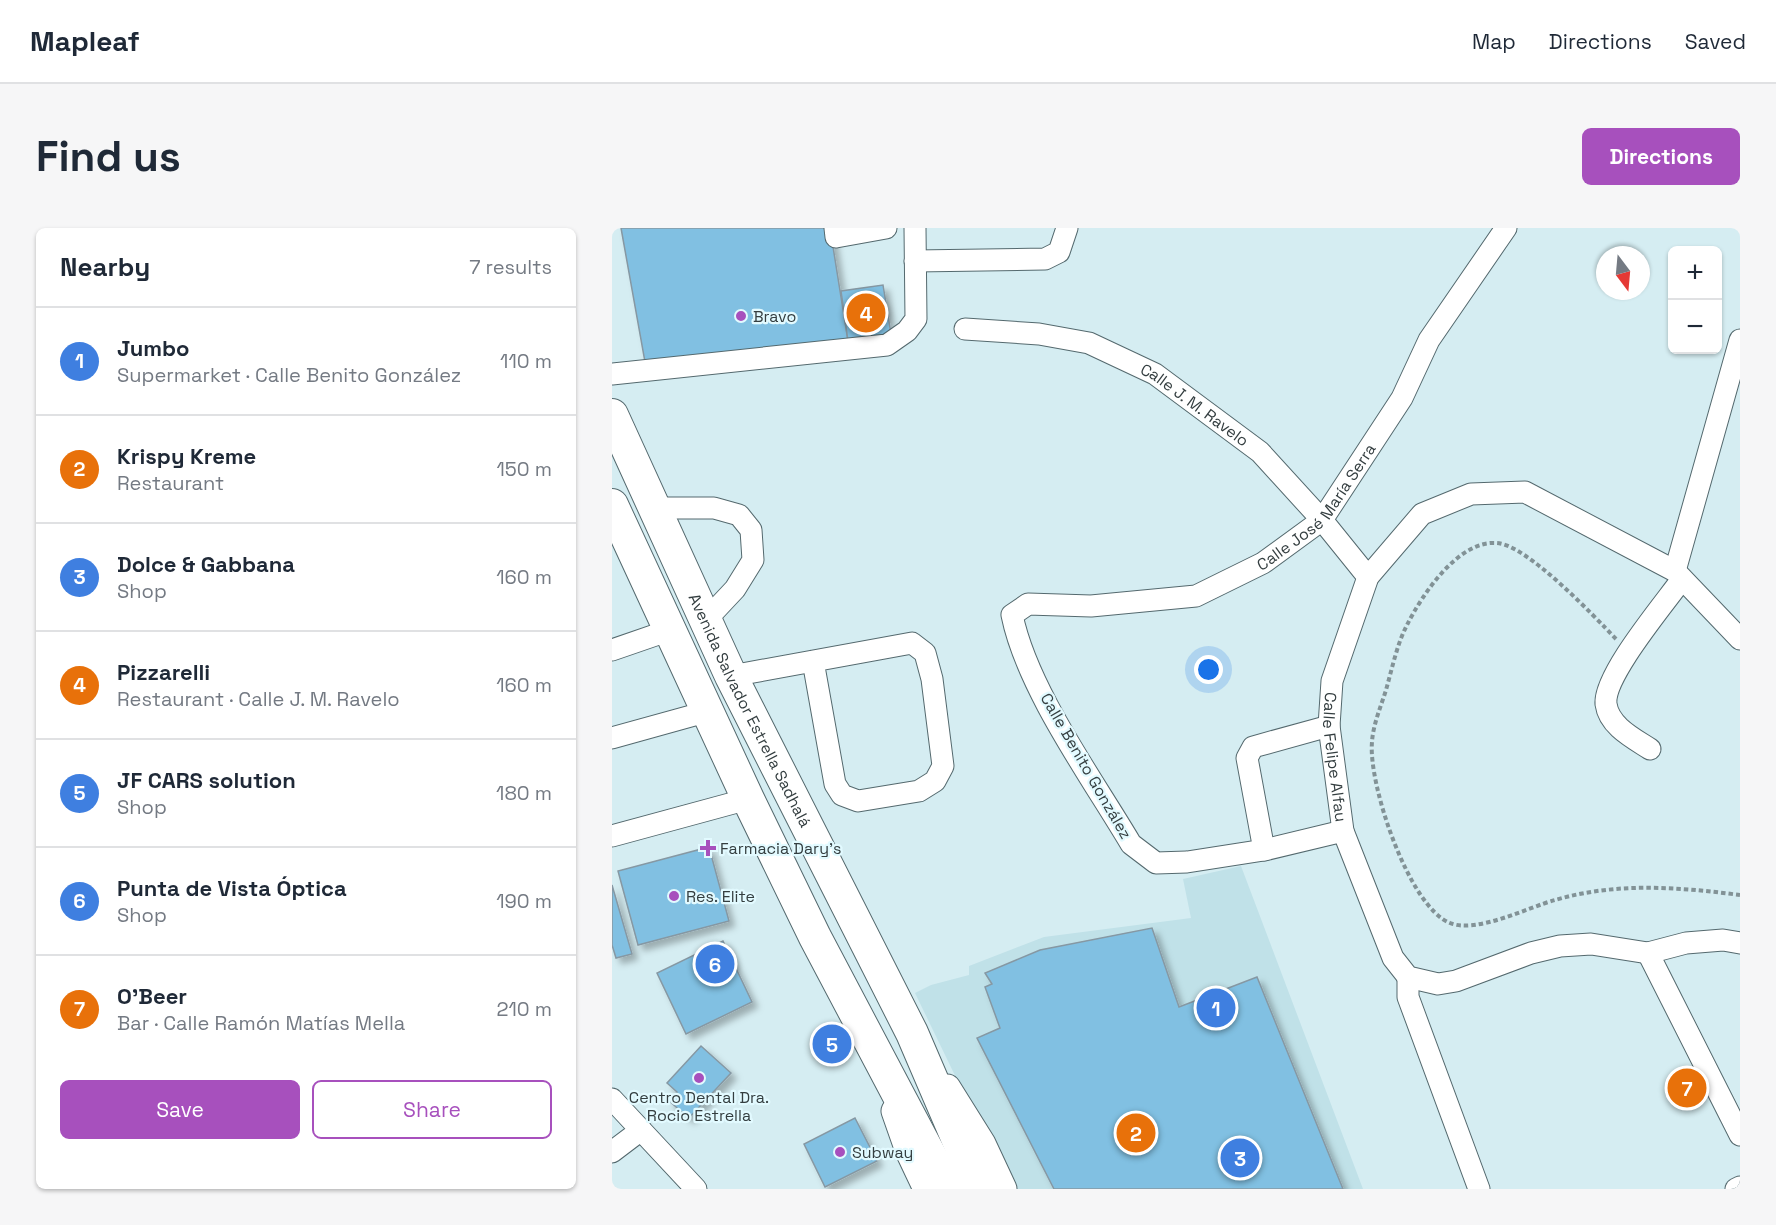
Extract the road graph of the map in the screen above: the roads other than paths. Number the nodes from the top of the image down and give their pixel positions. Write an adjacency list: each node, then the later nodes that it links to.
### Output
1 (835, 228): 2 (street)
2 (886, 228)
3 (915, 228): 6 (street)
4 (1067, 228): 6 (street)
5 (1506, 228): 13 (street, Calle José María Serra)
6 (915, 261): 9 (street)
7 (965, 329): 13 (street, Calle J. M. Ravelo)
8 (1740, 340): 14 (street)
9 (612, 374)
10 (612, 415): 12 (highway, Avenida Salvador Estrella Sadhalá)
11 (612, 505): 18 (highway)
12 (652, 508): 17 (highway, Avenida Salvador Estrella Sadhalá); 17 (street)
13 (1322, 520): 15 (street, Calle J. M. Ravelo); 16 (street, Calle José María Serra)
14 (1679, 575): 15 (street, Calle Felipe Alfau); 19 (street, Calle Felipe Alfau); 26 (street)
15 (1368, 578): 24 (street, Calle Felipe Alfau)
16 (1012, 615): 30 (street, Calle Benito González)
17 (705, 621): 22 (highway, Avenida Salvador Estrella Sadhalá)
18 (670, 630): 20 (street); 23 (highway)
19 (1740, 639)
20 (612, 650)
21 (813, 661): 21 (street); 22 (street)
22 (731, 676): 34 (highway, Avenida Salvador Estrella Sadhalá)
23 (709, 711): 25 (street); 27 (highway)
24 (1329, 726): 28 (street, Calle Felipe Alfau); 30 (street)
25 (612, 738)
26 (1650, 749)
27 (748, 799): 29 (street); 35 (highway)
28 (1343, 831): 30 (street, Calle Benito González); 33 (street, Calle Felipe Alfau)
29 (613, 834)
30 (1264, 850)
31 (1740, 943): 32 (street)
32 (1648, 953): 33 (street); 38 (street)
33 (1408, 977): 46 (street, Calle Felipe Alfau)
34 (912, 1033): 44 (highway, Avenida Salvador Estrella Sadhalá); 45 (main road, Avenida Salvador Estrella Sadhalá)
35 (875, 1050): 42 (main road); 43 (highway)
36 (612, 1100): 37 (street)
37 (641, 1130): 39 (street); 41 (street)
38 (1740, 1136)
39 (612, 1152)
40 (1740, 1187): 47 (street)
41 (696, 1189)
42 (927, 1189)
43 (948, 1189)
44 (979, 1189)
45 (1003, 1189)
46 (1479, 1189)
47 (1736, 1189)

